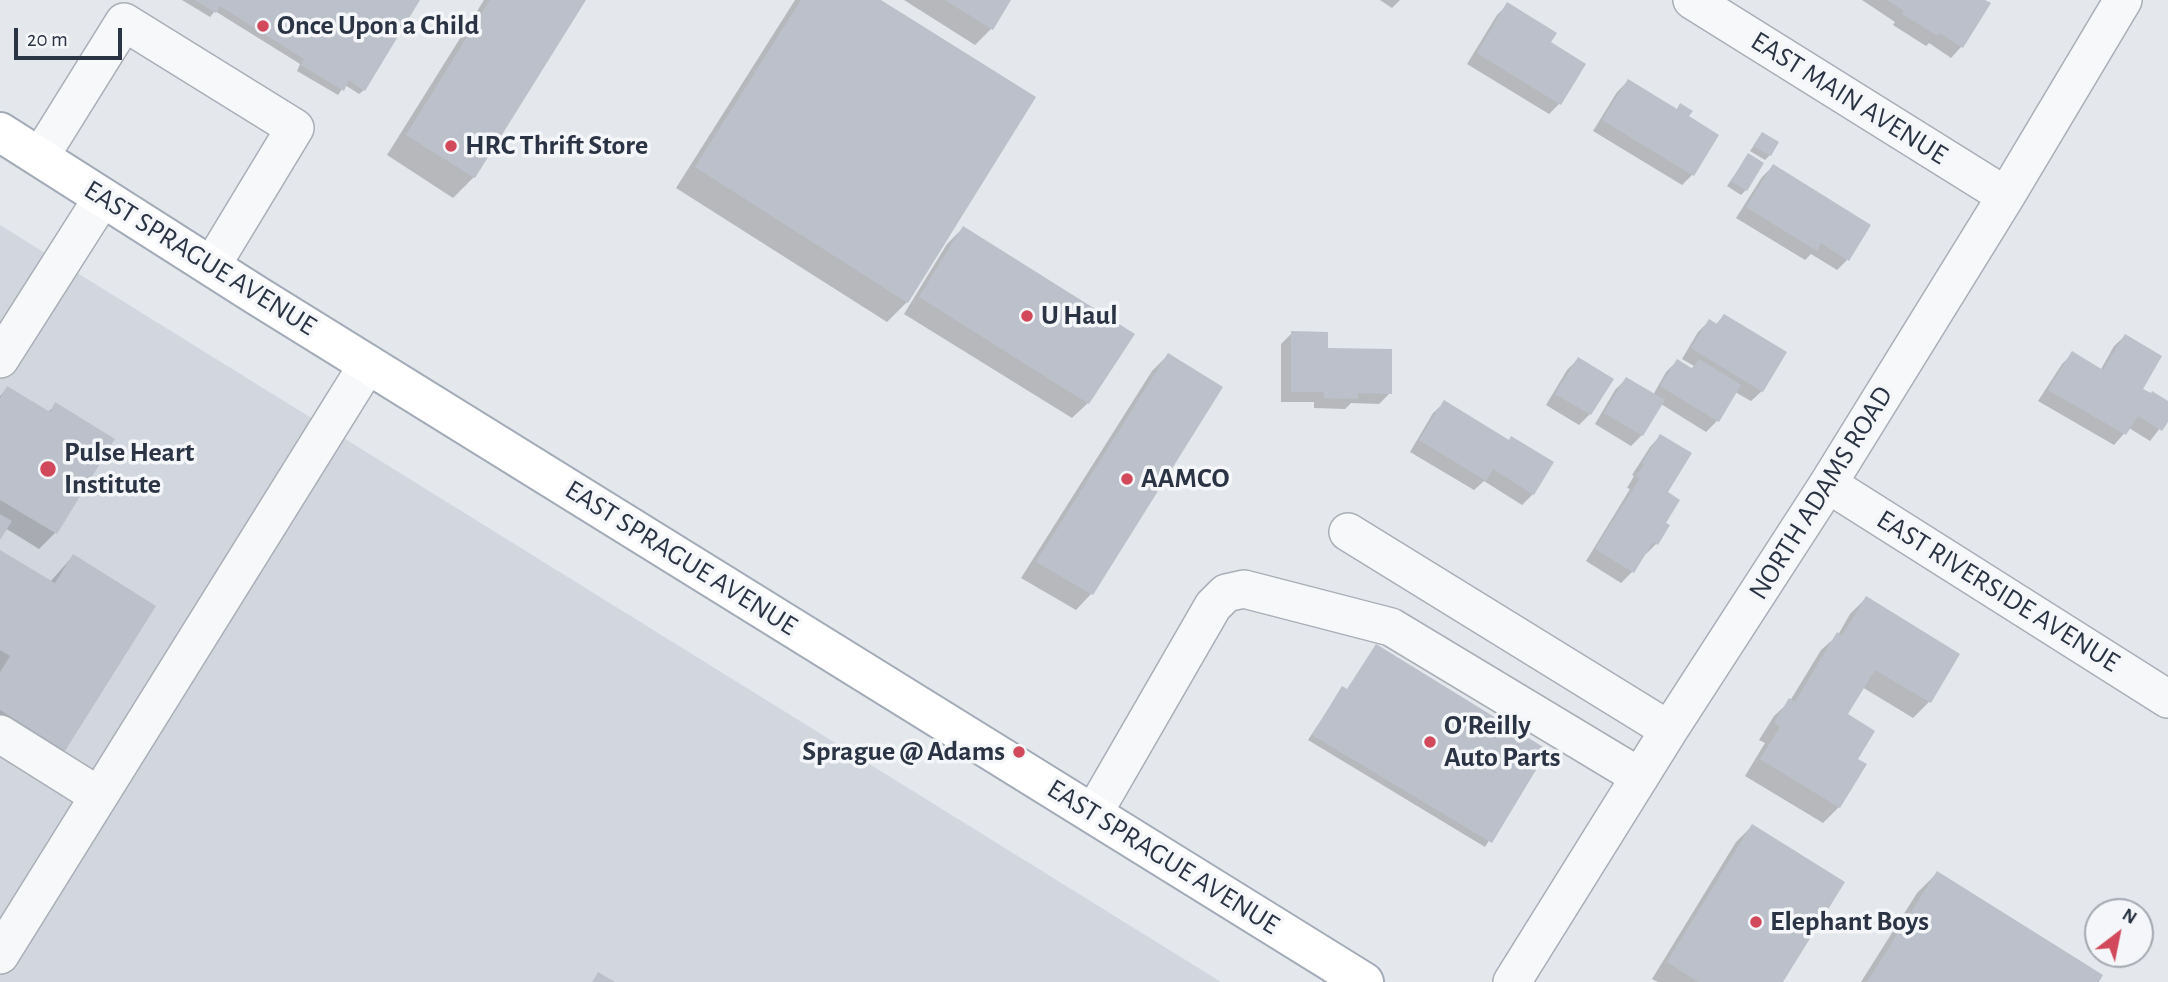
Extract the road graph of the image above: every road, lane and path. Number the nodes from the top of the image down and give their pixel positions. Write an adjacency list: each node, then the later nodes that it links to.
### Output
1 (1692, 0): 5 (street, EAST MAIN AVENUE)
2 (2123, 0): 5 (street, NORTH ADAMS ROAD)
3 (0, 132): 4 (main road, EAST SPRAGUE AVENUE)
4 (40, 157): 6 (main road, EAST SPRAGUE AVENUE); 7 (street)
5 (2006, 196): 10 (street, NORTH ADAMS ROAD)
6 (103, 197): 7 (main road, EAST SPRAGUE AVENUE); 8 (street)
7 (212, 265): 9 (main road, EAST SPRAGUE AVENUE)
8 (0, 359)
9 (368, 363): 16 (street); 17 (main road, EAST SPRAGUE AVENUE)
10 (1828, 484): 12 (street, EAST RIVERSIDE AVENUE); 13 (street, NORTH ADAMS ROAD)
11 (1348, 532): 13 (street)
12 (2168, 699)
13 (1670, 730): 15 (street, NORTH ADAMS ROAD)
14 (0, 734): 16 (street)
15 (1640, 777): 17 (street); 20 (street, NORTH ADAMS ROAD)
16 (99, 796): 18 (street)
17 (1093, 814): 19 (main road, EAST SPRAGUE AVENUE)
18 (0, 955)
19 (1364, 982)
20 (1512, 982)

